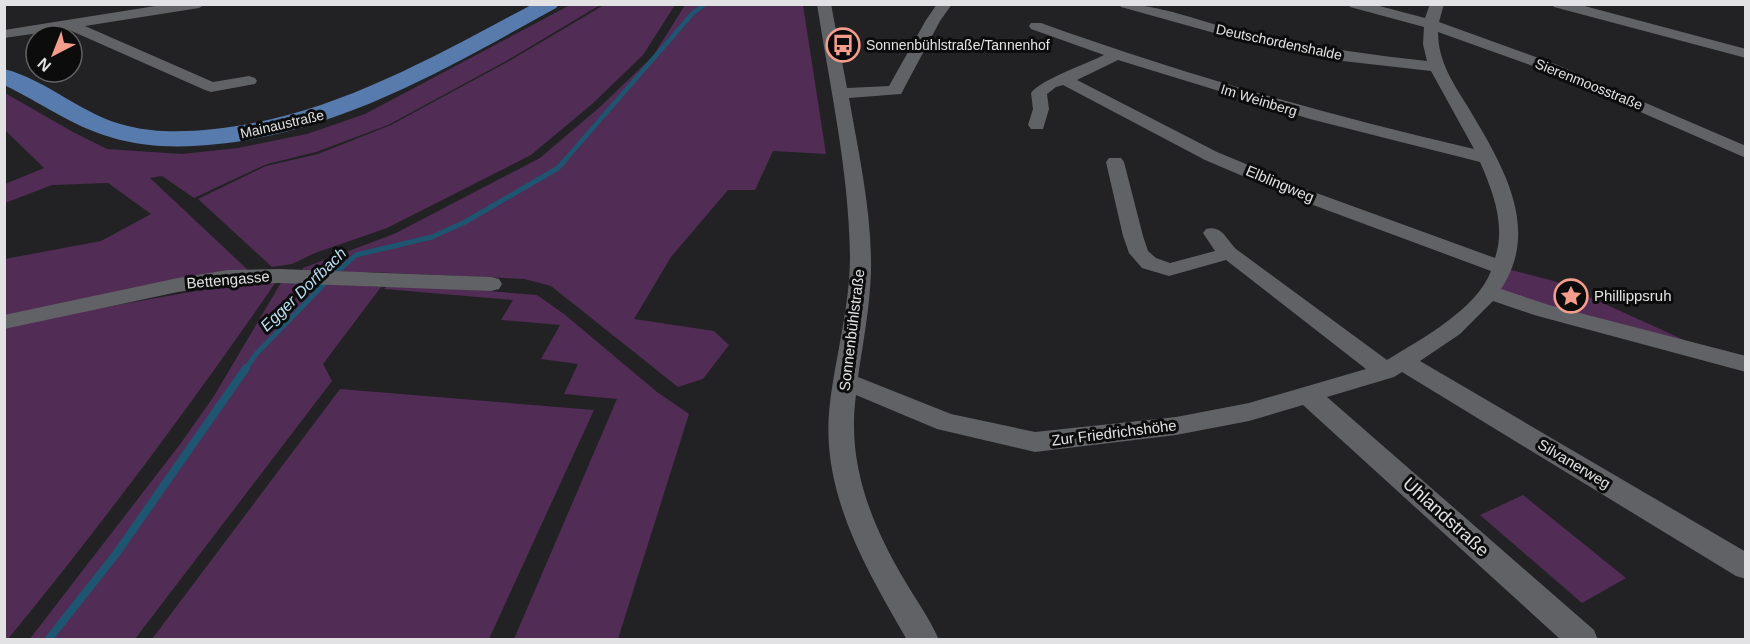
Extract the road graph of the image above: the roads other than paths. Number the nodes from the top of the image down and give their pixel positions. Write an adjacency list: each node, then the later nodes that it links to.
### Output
1 (199, 4): 9 (street)
2 (549, 4): 18 (main road, Mainaustraße)
3 (824, 4): 21 (street, Sonnenbühlstraße)
4 (945, 4): 21 (street)
5 (1126, 4): 17 (street, Deutschordenshalde)
6 (1354, 4): 10 (street, Sierenmoosstraße)
7 (1437, 4): 10 (street, Zur Friedrichshöhe)
8 (1559, 4): 15 (street)
9 (69, 24)
10 (1429, 24): 17 (street, Zur Friedrichshöhe); 23 (street, Sierenmoosstraße)
11 (1036, 26): 16 (street, Im Weinberg)
12 (24, 31): 14 (street)
13 (84, 31): 20 (street)
14 (4, 34)
15 (1746, 54)
16 (1116, 55): 19 (street); 24 (street, Im Weinberg)
17 (1435, 67): 24 (street, Zur Friedrichshöhe)
18 (4, 76)
19 (1065, 80): 22 (street); 28 (street, Elblingweg)
20 (249, 81)
21 (839, 93): 34 (street, Sonnenbühlstraße)
22 (1037, 125)
23 (1746, 153)
24 (1486, 158): 28 (street, Zur Friedrichshöhe)
25 (1115, 162): 27 (street)
26 (1213, 233): 27 (street)
27 (1229, 253): 33 (street)
28 (1503, 268): 30 (street, Zur Friedrichshöhe)
29 (491, 284): 31 (street, Bettengasse)
30 (1491, 293): 32 (street); 33 (street, Zur Friedrichshöhe)
31 (4, 322)
32 (1746, 364)
33 (1394, 366): 35 (street, Zur Friedrichshöhe); 36 (street, Silvanerweg)
34 (845, 381): 35 (street, Zur Friedrichshöhe); 37 (street, Sonnenbühlstraße)
35 (1308, 395): 38 (street, Uhlandstraße)
36 (1746, 567)
37 (924, 639)
38 (1583, 639)

